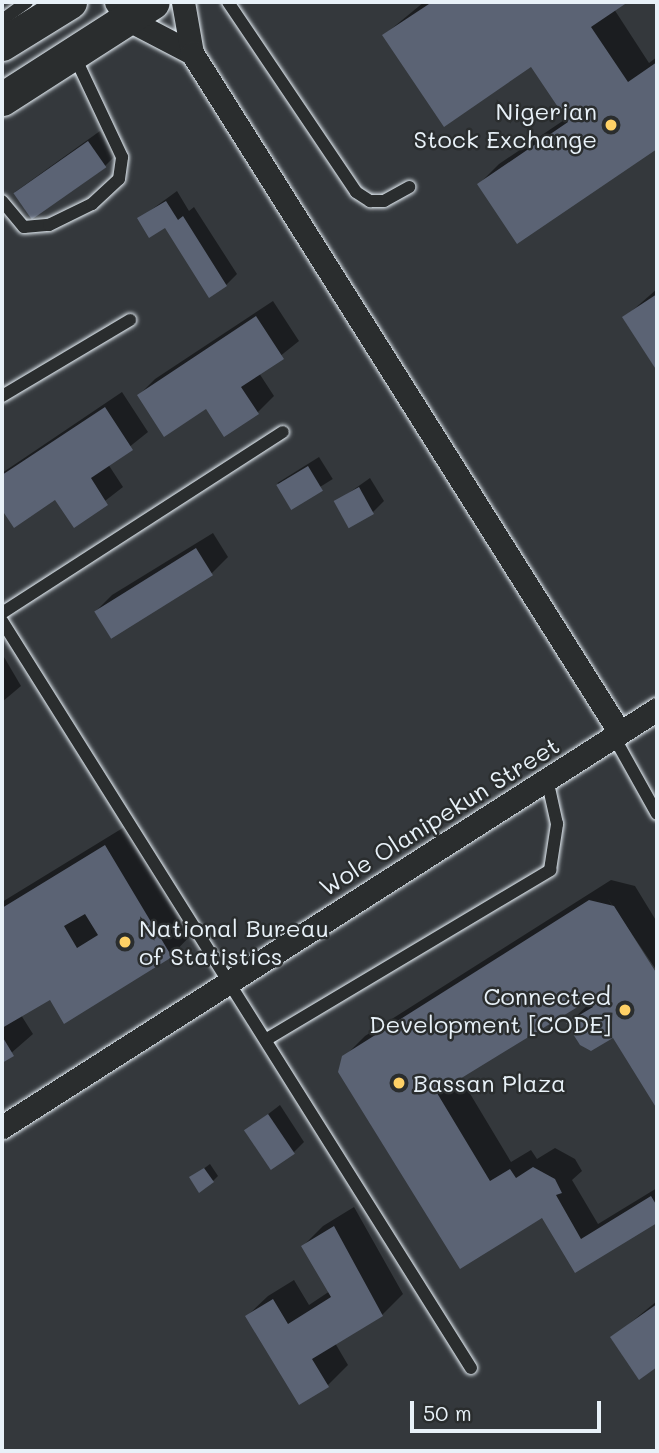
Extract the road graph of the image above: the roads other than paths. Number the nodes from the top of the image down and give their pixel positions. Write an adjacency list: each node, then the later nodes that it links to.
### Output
1 (27, 2): 6 (lane)
2 (70, 2): 7 (main road)
3 (183, 2): 9 (street)
4 (228, 2): 11 (lane)
5 (132, 7): 8 (main road); 9 (street)
6 (2, 20)
7 (2, 44)
8 (73, 53): 10 (main road); 12 (lane)
9 (192, 53): 19 (street)
10 (2, 99)
11 (409, 187)
12 (2, 201)
13 (130, 320): 14 (lane)
14 (2, 396)
15 (283, 432): 16 (lane)
16 (2, 613)
17 (2, 621): 22 (lane)
18 (657, 709): 19 (street, Wole Olanipekun Street)
19 (617, 735): 20 (street, Wole Olanipekun Street); 21 (lane)
20 (547, 779): 22 (street, Wole Olanipekun Street); 23 (lane)
21 (657, 814)
22 (230, 980): 23 (lane); 24 (street, Wole Olanipekun Street)
23 (267, 1039): 25 (lane)
24 (2, 1126)
25 (471, 1368)

